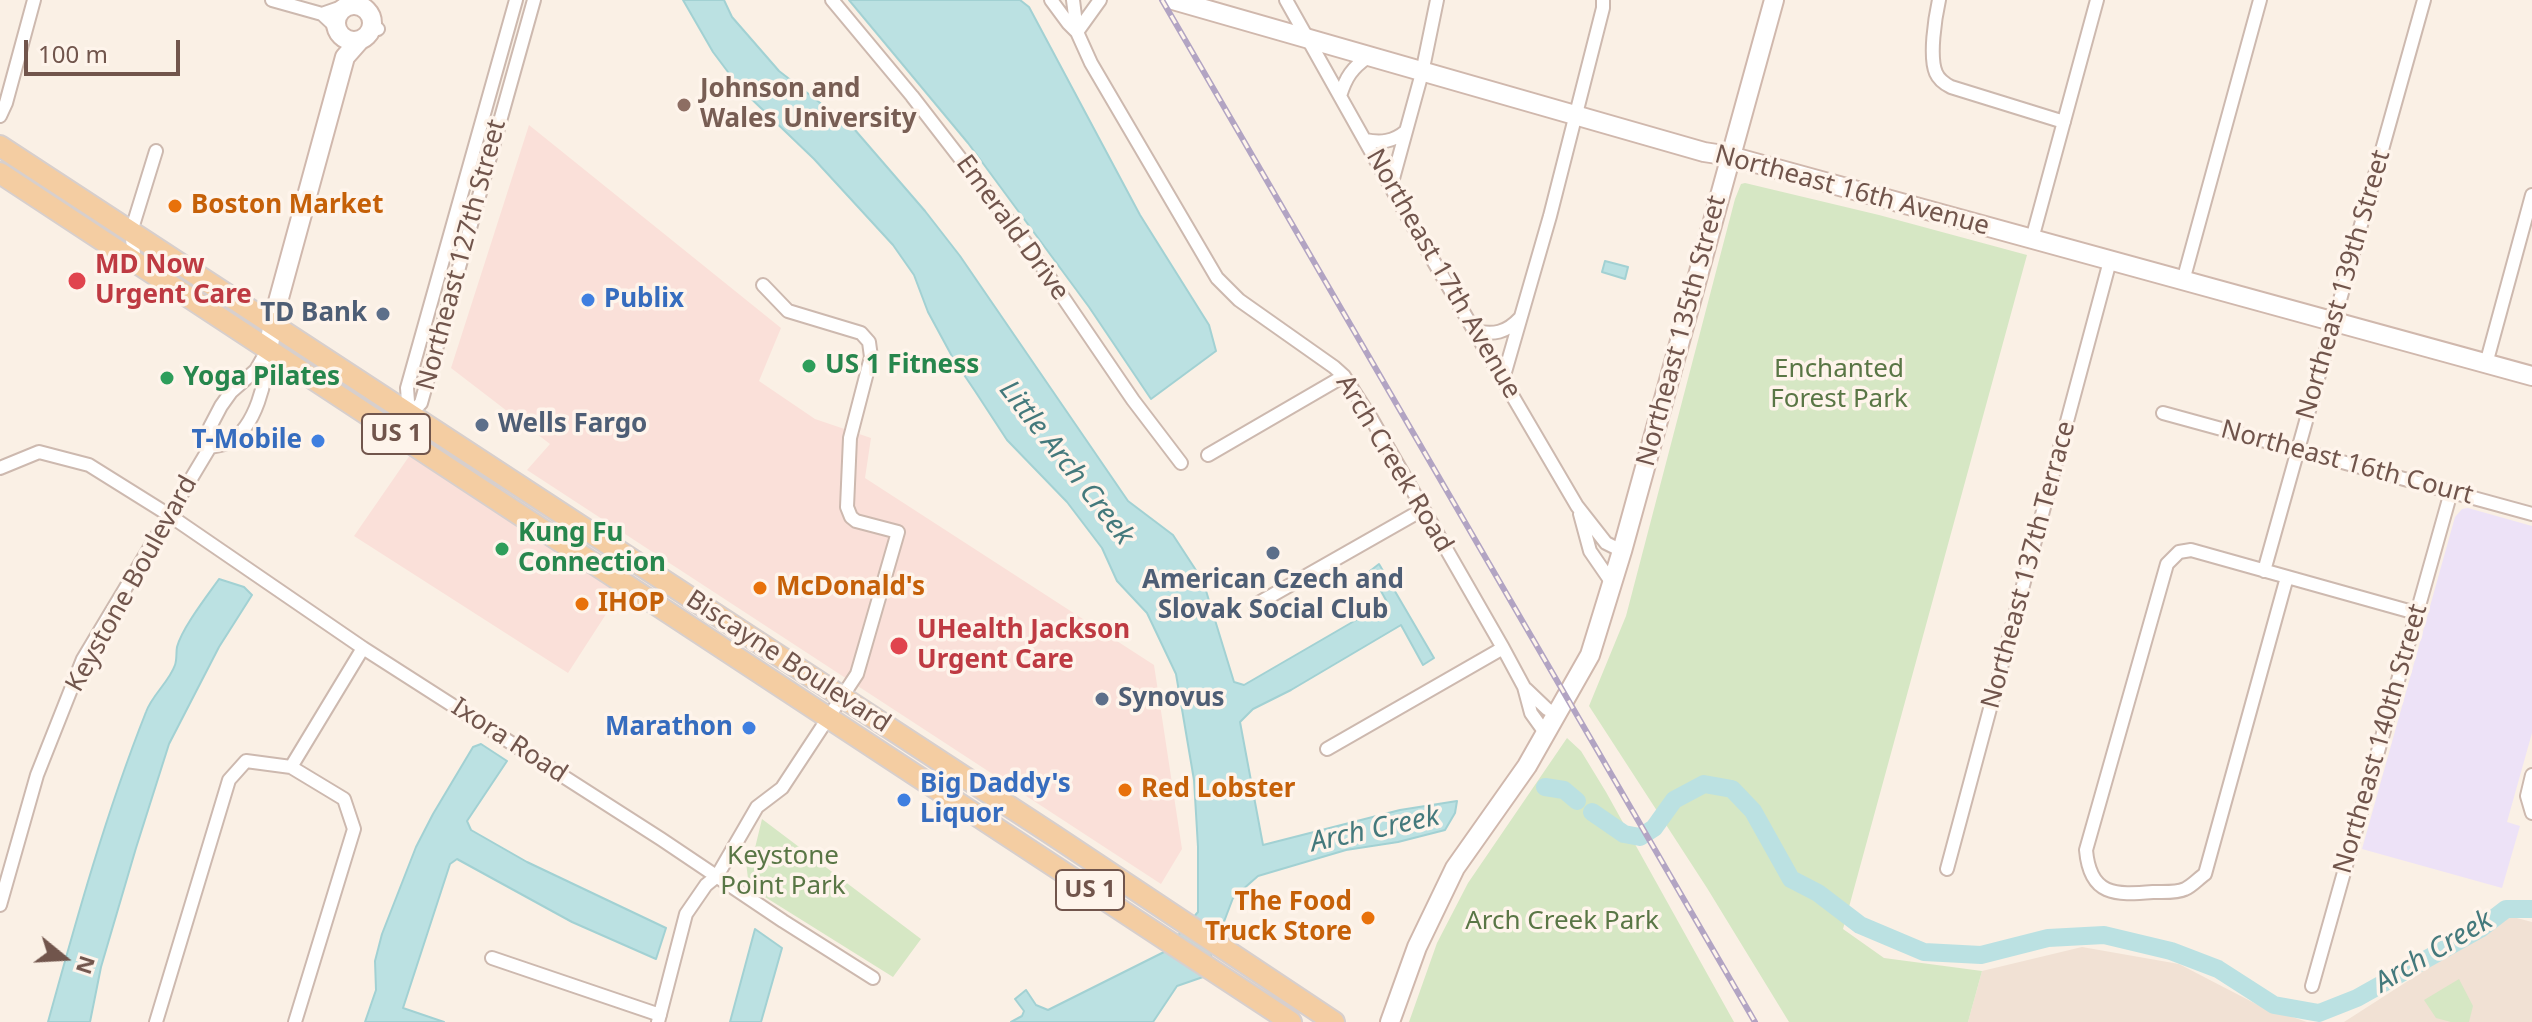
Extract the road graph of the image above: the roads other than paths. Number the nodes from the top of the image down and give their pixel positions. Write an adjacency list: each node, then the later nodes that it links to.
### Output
1 (34, 0): 31 (street)
2 (272, 0): 19 (street)
3 (516, 0): 26 (street, Northeast 127th Street)
4 (534, 0): 28 (street, Northeast 127th Street)
5 (832, 0): 64 (street, Emerald Drive)
6 (1073, 0): 22 (street, Arch Creek Road)
7 (1100, 0): 22 (street)
8 (1173, 0): 23 (street, Northeast 16th Avenue)
9 (1286, 0): 23 (street, Northeast 17th Avenue)
10 (1437, 0): 27 (street)
11 (1603, 0): 30 (street)
12 (1774, 0): 37 (street, Northeast 135th Street)
13 (1939, 0): 32 (street)
14 (2097, 0): 32 (street)
15 (2260, 0): 45 (street)
16 (2424, 0): 48 (street, Northeast 139th Street)
17 (1054, 2): 22 (street, Arch Creek Road)
18 (356, 4): 19 (street); 20 (street); 21 (street)
19 (322, 14): 20 (street)
20 (338, 30): 21 (street); 24 (street)
21 (370, 32): 24 (street)
22 (1077, 32): 53 (street, Arch Creek Road)
23 (1308, 39): 25 (street, Northeast 16th Avenue); 29 (street, Northeast 17th Avenue)
24 (345, 57): 49 (street)
25 (1368, 57): 27 (street, Northeast 16th Avenue); 29 (street)
26 (494, 62): 28 (street); 58 (street, Northeast 127th Street)
27 (1422, 73): 30 (street, Northeast 16th Avenue); 33 (street)
28 (511, 76): 58 (street, Northeast 127th Street)
29 (1340, 96): 34 (street, Northeast 17th Avenue)
30 (1575, 115): 37 (street, Northeast 16th Avenue); 47 (street)
31 (0, 116)
32 (2064, 122): 42 (street)
33 (1406, 131): 34 (street); 39 (street)
34 (1365, 140): 39 (street, Northeast 17th Avenue)
35 (0, 146): 41 (main road, Biscayne Boulevard / US 1)
36 (156, 151): 41 (street)
37 (1730, 156): 42 (street, Northeast 16th Avenue); 71 (street, Northeast 135th Street)
38 (0, 173): 43 (main road, Biscayne Boulevard / US 1)
39 (1391, 186): 50 (street, Northeast 17th Avenue)
40 (2532, 195): 52 (street)
41 (131, 232): 43 (street); 49 (main road, Biscayne Boulevard / US 1)
42 (2032, 239): 44 (street, Northeast 16th Avenue)
43 (135, 261): 51 (main road, Biscayne Boulevard / US 1)
44 (2110, 261): 45 (street, Northeast 16th Avenue); 90 (street, Northeast 137th Terrace)
45 (2183, 281): 48 (street, Northeast 16th Avenue)
46 (763, 285): 81 (street)
47 (1523, 316): 50 (street); 55 (street)
48 (2334, 322): 52 (street, Northeast 16th Avenue); 62 (street, Northeast 139th Street)
49 (273, 325): 51 (street); 58 (main road, Biscayne Boulevard / US 1)
50 (1474, 331): 55 (street, Northeast 17th Avenue)
51 (268, 349): 56 (main road, Biscayne Boulevard / US 1); 61 (street, Keystone Boulevard); 61 (street, Keystone Boulevard)
52 (2486, 364): 54 (street, Northeast 16th Avenue)
53 (1344, 376): 63 (street); 68 (street, Arch Creek Road)
54 (2532, 376)
55 (1503, 379): 67 (street, Northeast 17th Avenue)
56 (357, 407): 58 (main road); 59 (main road, Biscayne Boulevard / US 1)
57 (2163, 413): 62 (street, Northeast 16th Court)
58 (409, 415): 60 (main road, Biscayne Boulevard / US 1)
59 (409, 443): 60 (main road); 83 (main road, Biscayne Boulevard / US 1)
60 (458, 445): 81 (main road, Biscayne Boulevard / US 1)
61 (210, 447): 70 (street, Keystone Boulevard)
62 (2299, 448): 66 (street, Northeast 16th Court); 72 (street, Northeast 139th Street)
63 (1208, 455)
64 (1181, 463)
65 (0, 468): 70 (street, Ixora Road)
66 (2451, 492): 69 (street, Northeast 16th Court); 76 (street, Northeast 140th Street)
67 (1578, 507): 71 (street, Northeast 17th Avenue); 74 (street, Northeast 17th Avenue)
68 (1422, 510): 75 (street); 78 (street, Arch Creek Road)
69 (2532, 514)
70 (169, 515): 77 (street, Ixora Road); 92 (street, Keystone Boulevard)
71 (1622, 551): 74 (street, Northeast 135th Street)
72 (2264, 571): 73 (street); 73 (street)
73 (2287, 577): 76 (street)
74 (1612, 583): 79 (street, Northeast 135th Street)
75 (1255, 605)
76 (2416, 613): 95 (street, Northeast 140th Street)
77 (363, 648): 87 (street); 91 (street, Ixora Road)
78 (1503, 648): 80 (street, Arch Creek Road); 85 (street)
79 (1587, 661): 82 (street, Northeast 135th Street); 86 (street, Northeast 135th Street)
80 (1524, 687): 82 (street, Arch Creek Road); 84 (street, Arch Creek Road)
81 (842, 698): 83 (street); 100 (main road, Biscayne Boulevard / US 1)
82 (1557, 714): 84 (street, Northeast 135th Street)
83 (828, 718): 91 (street); 99 (main road, Biscayne Boulevard / US 1)
84 (1546, 734): 86 (street, Northeast 135th Street)
85 (1327, 749)
86 (1527, 766): 101 (street, Northeast 135th Street)
87 (291, 767): 97 (street); 98 (street)
88 (2532, 775): 89 (street)
89 (2531, 812)
90 (1947, 869)
91 (717, 876): 94 (street, Ixora Road); 96 (street)
92 (0, 905)
93 (492, 958): 96 (street)
94 (873, 978)
95 (2312, 986)
96 (659, 1018)
97 (156, 1022)
98 (295, 1022)
99 (1291, 1022)
100 (1334, 1022)
101 (1390, 1022)

